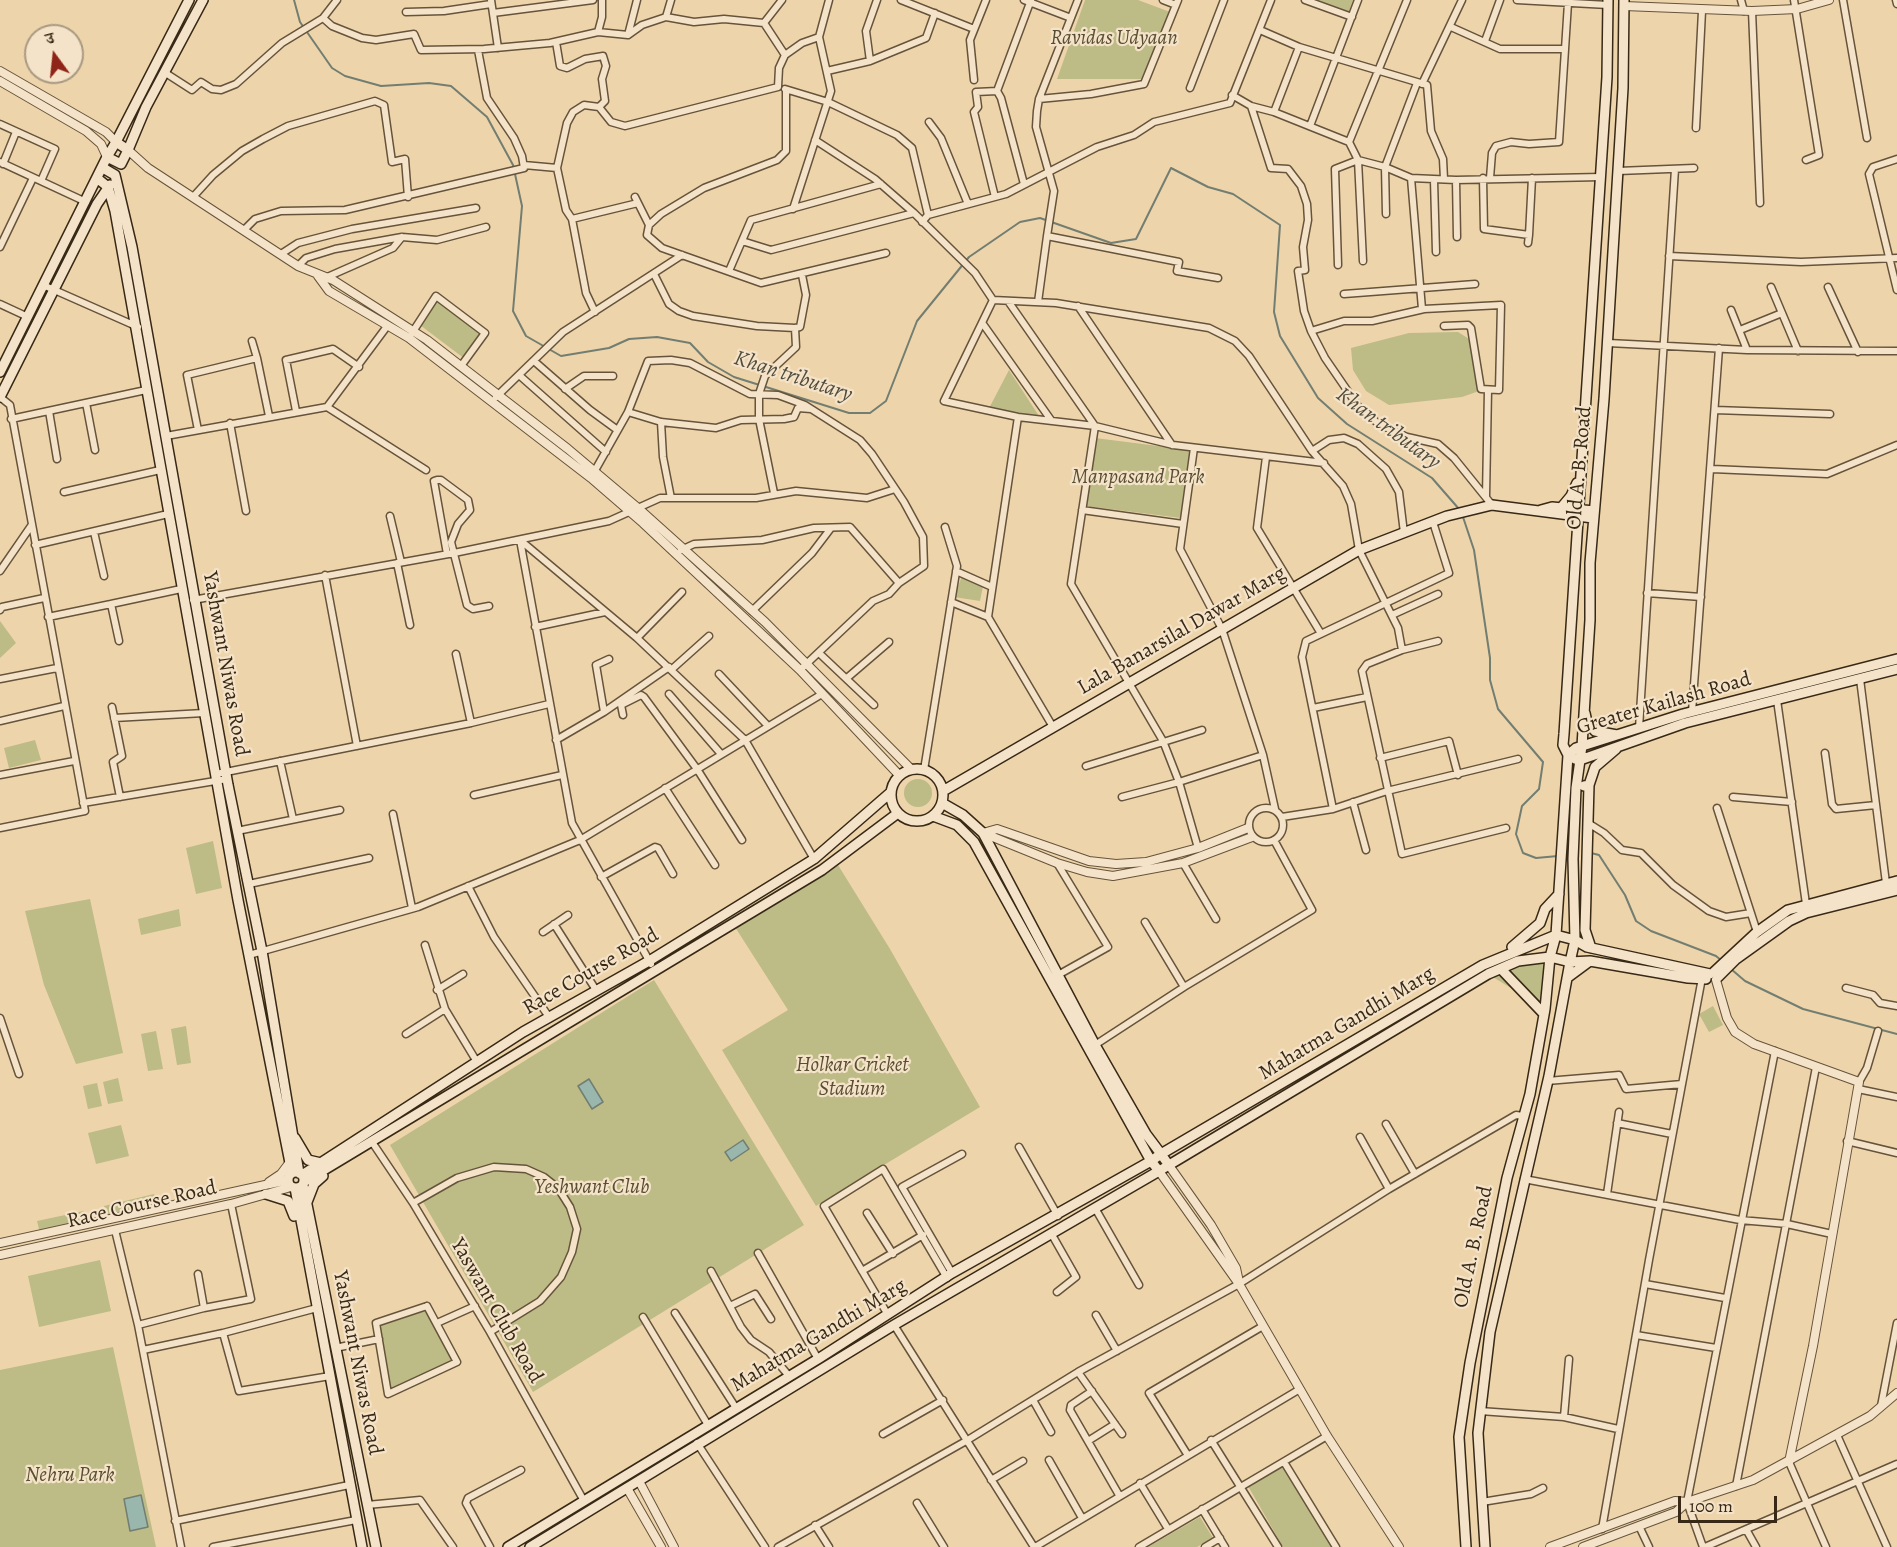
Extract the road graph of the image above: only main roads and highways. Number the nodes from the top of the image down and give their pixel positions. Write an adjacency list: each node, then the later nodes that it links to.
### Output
1 (189, 0): 5 (main road)
2 (203, 0): 6 (main road)
3 (1608, 3): 15 (main road, Old A. B. Road)
4 (1624, 3): 18 (main road, Old A. B. Road)
5 (116, 142): 6 (main road); 7 (main road)
6 (128, 150): 8 (main road)
7 (107, 157): 8 (main road); 9 (main road)
8 (121, 164): 10 (main road)
9 (103, 168): 10 (main road); 11 (main road)
10 (115, 175): 12 (main road); 29 (main road, Yashwant Niwas Road)
11 (98, 179): 12 (main road); 13 (main road)
12 (108, 188): 14 (main road); 29 (main road, Yashwant Niwas Road)
13 (0, 372)
14 (0, 397)
15 (1581, 472): 16 (main road); 17 (main road, Old A. B. Road)
16 (1561, 511): 17 (main road, Lala Banarsilal Dawar Marg); 19 (main road); 32 (main road, Lala Banarsilal Dawar Marg)
17 (1578, 513): 18 (main road, Lala Banarsilal Dawar Marg); 19 (main road, Old A. B. Road)
18 (1594, 514): 22 (main road, Old A. B. Road)
19 (1574, 574): 24 (main road, Old A. B. Road)
20 (1897, 659): 23 (main road, Greater Kailash Road)
21 (1897, 669): 26 (main road, Greater Kailash Road)
22 (1584, 705): 23 (main road); 25 (main road, Old A. B. Road)
23 (1618, 735): 25 (main road, Greater Kailash Road)
24 (1563, 745): 27 (main road); 34 (main road, Old A. B. Road)
25 (1582, 746): 27 (main road, Greater Kailash Road); 28 (main road, Old A. B. Road)
26 (1617, 747): 28 (main road, Greater Kailash Road); 30 (main road)
27 (1568, 755): 28 (main road, Greater Kailash Road); 34 (main road)
28 (1580, 760): 31 (main road, Old A. B. Road)
29 (222, 776): 55 (main road, Yashwant Niwas Road); 61 (main road, Yashwant Niwas Road)
30 (1589, 784): 31 (main road); 39 (main road)
31 (1576, 788): 38 (main road, Old A. B. Road)
32 (943, 791): 33 (main road); 35 (main road)
33 (890, 793): 36 (main road); 59 (main road, Race Course Road)
34 (1564, 795): 42 (main road)
35 (942, 803): 37 (main road); 56 (main road)
36 (898, 813): 37 (main road); 59 (main road, Race Course Road)
37 (933, 816): 57 (main road)
38 (1573, 863): 39 (main road); 44 (main road, Old A. B. Road)
39 (1586, 866): 45 (main road)
40 (1897, 881): 47 (main road)
41 (1897, 890): 47 (main road)
42 (1559, 894): 43 (main road); 46 (main road)
43 (1556, 934): 44 (main road); 46 (main road, Mahatma Gandhi Marg); 48 (main road, Old A. B. Road)
44 (1575, 940): 45 (main road); 50 (main road, Old A. B. Road)
45 (1592, 948): 52 (main road)
46 (1504, 954): 56 (main road, Mahatma Gandhi Marg)
47 (1734, 956): 52 (main road)
48 (1550, 957): 50 (main road); 51 (main road, Mahatma Gandhi Marg); 54 (main road, Old A. B. Road)
49 (1590, 961): 50 (main road); 52 (main road); 53 (main road)
50 (1570, 962): 53 (main road, Old A. B. Road)
51 (1501, 969): 54 (main road); 58 (main road, Mahatma Gandhi Marg)
52 (1714, 974)
53 (1567, 978): 70 (main road, Old A. B. Road)
54 (1544, 1014): 69 (main road, Old A. B. Road)
55 (293, 1137): 59 (main road); 61 (main road, Yashwant Niwas Road)
56 (1161, 1154): 57 (main road, Mahatma Gandhi Marg); 58 (main road)
57 (1151, 1161): 60 (main road); 67 (main road, Mahatma Gandhi Marg)
58 (1168, 1164): 60 (main road, Mahatma Gandhi Marg)
59 (324, 1166): 61 (main road, Race Course Road); 63 (main road)
60 (1159, 1171): 68 (main road, Mahatma Gandhi Marg)
61 (297, 1180): 63 (main road, Yashwant Niwas Road); 64 (main road, Yashwant Niwas Road)
62 (263, 1190): 64 (main road)
63 (306, 1203): 66 (main road, Yashwant Niwas Road)
64 (302, 1227): 65 (main road, Yashwant Niwas Road)
65 (362, 1547)
66 (376, 1547)
67 (508, 1547)
68 (530, 1547)
69 (1465, 1547)
70 (1485, 1547)

